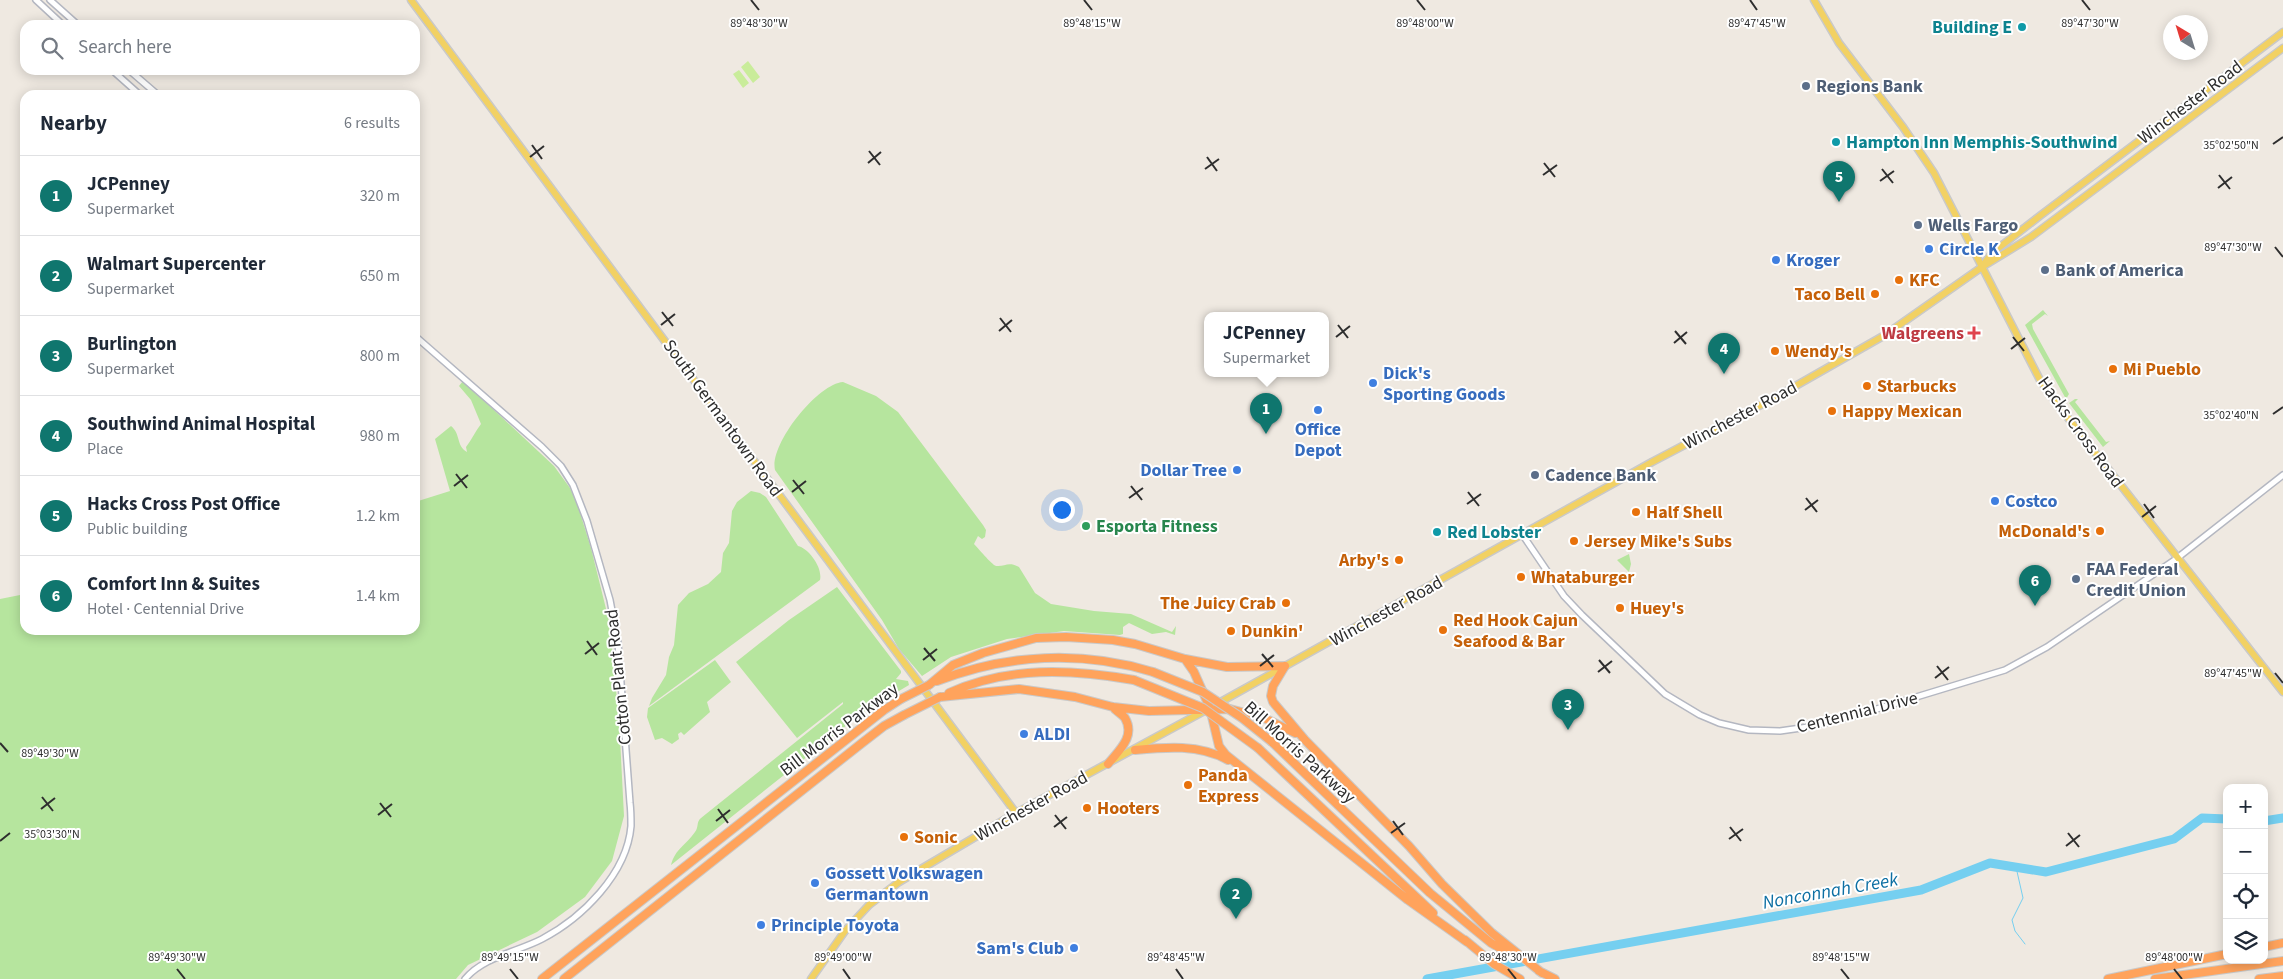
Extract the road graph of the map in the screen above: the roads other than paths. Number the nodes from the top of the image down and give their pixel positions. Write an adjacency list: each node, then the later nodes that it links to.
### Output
1 (36, 0): 5 (street)
2 (50, 0): 6 (street)
3 (410, 0): 29 (main road, South Germantown Road)
4 (1814, 0): 13 (main road, Hacks Cross Road)
5 (57, 20)
6 (72, 20)
7 (2283, 32): 13 (main road, Winchester Road)
8 (2283, 48): 13 (main road, Winchester Road)
9 (118, 75): 11 (street)
10 (135, 75): 12 (street)
11 (134, 90)
12 (152, 90)
13 (1982, 267): 16 (main road, Winchester Road); 17 (main road, Hacks Cross Road)
14 (420, 340): 37 (street, Cotton Plant Road)
15 (2283, 476): 17 (street, Centennial Drive)
16 (1522, 534): 17 (street, Centennial Drive); 19 (main road, Winchester Road)
17 (2176, 559): 21 (main road, Hacks Cross Road)
18 (1185, 659): 19 (highway); 20 (highway); 24 (highway)
19 (1286, 666): 24 (main road, Winchester Road); 25 (highway)
20 (929, 684): 35 (highway, Bill Morris Parkway, bridge); 38 (highway, Bill Morris Parkway, bridge)
21 (2283, 692)
22 (940, 697): 23 (highway); 30 (highway, Bill Morris Parkway, bridge); 39 (highway, Bill Morris Parkway, bridge)
23 (1113, 707): 24 (highway); 27 (highway)
24 (1210, 708): 25 (highway); 26 (main road, Winchester Road); 28 (highway)
25 (1305, 740): 35 (highway)
26 (1135, 750): 27 (main road, Winchester Road); 28 (highway)
27 (1108, 764): 29 (main road, Winchester Road)
28 (1240, 766): 30 (highway)
29 (1016, 813): 40 (main road, Winchester Road)
30 (1467, 942): 41 (highway, Bill Morris Parkway)
31 (2283, 943): 32 (highway)
32 (2268, 946)
33 (2223, 955): 43 (highway)
34 (2283, 961): 44 (highway)
35 (1542, 973): 42 (highway, Bill Morris Parkway)
36 (2283, 976): 45 (highway)
37 (465, 979)
38 (542, 979)
39 (564, 979)
40 (811, 979)
41 (1520, 979)
42 (1555, 979)
43 (2108, 979)
44 (2155, 979)
45 (2259, 979)

